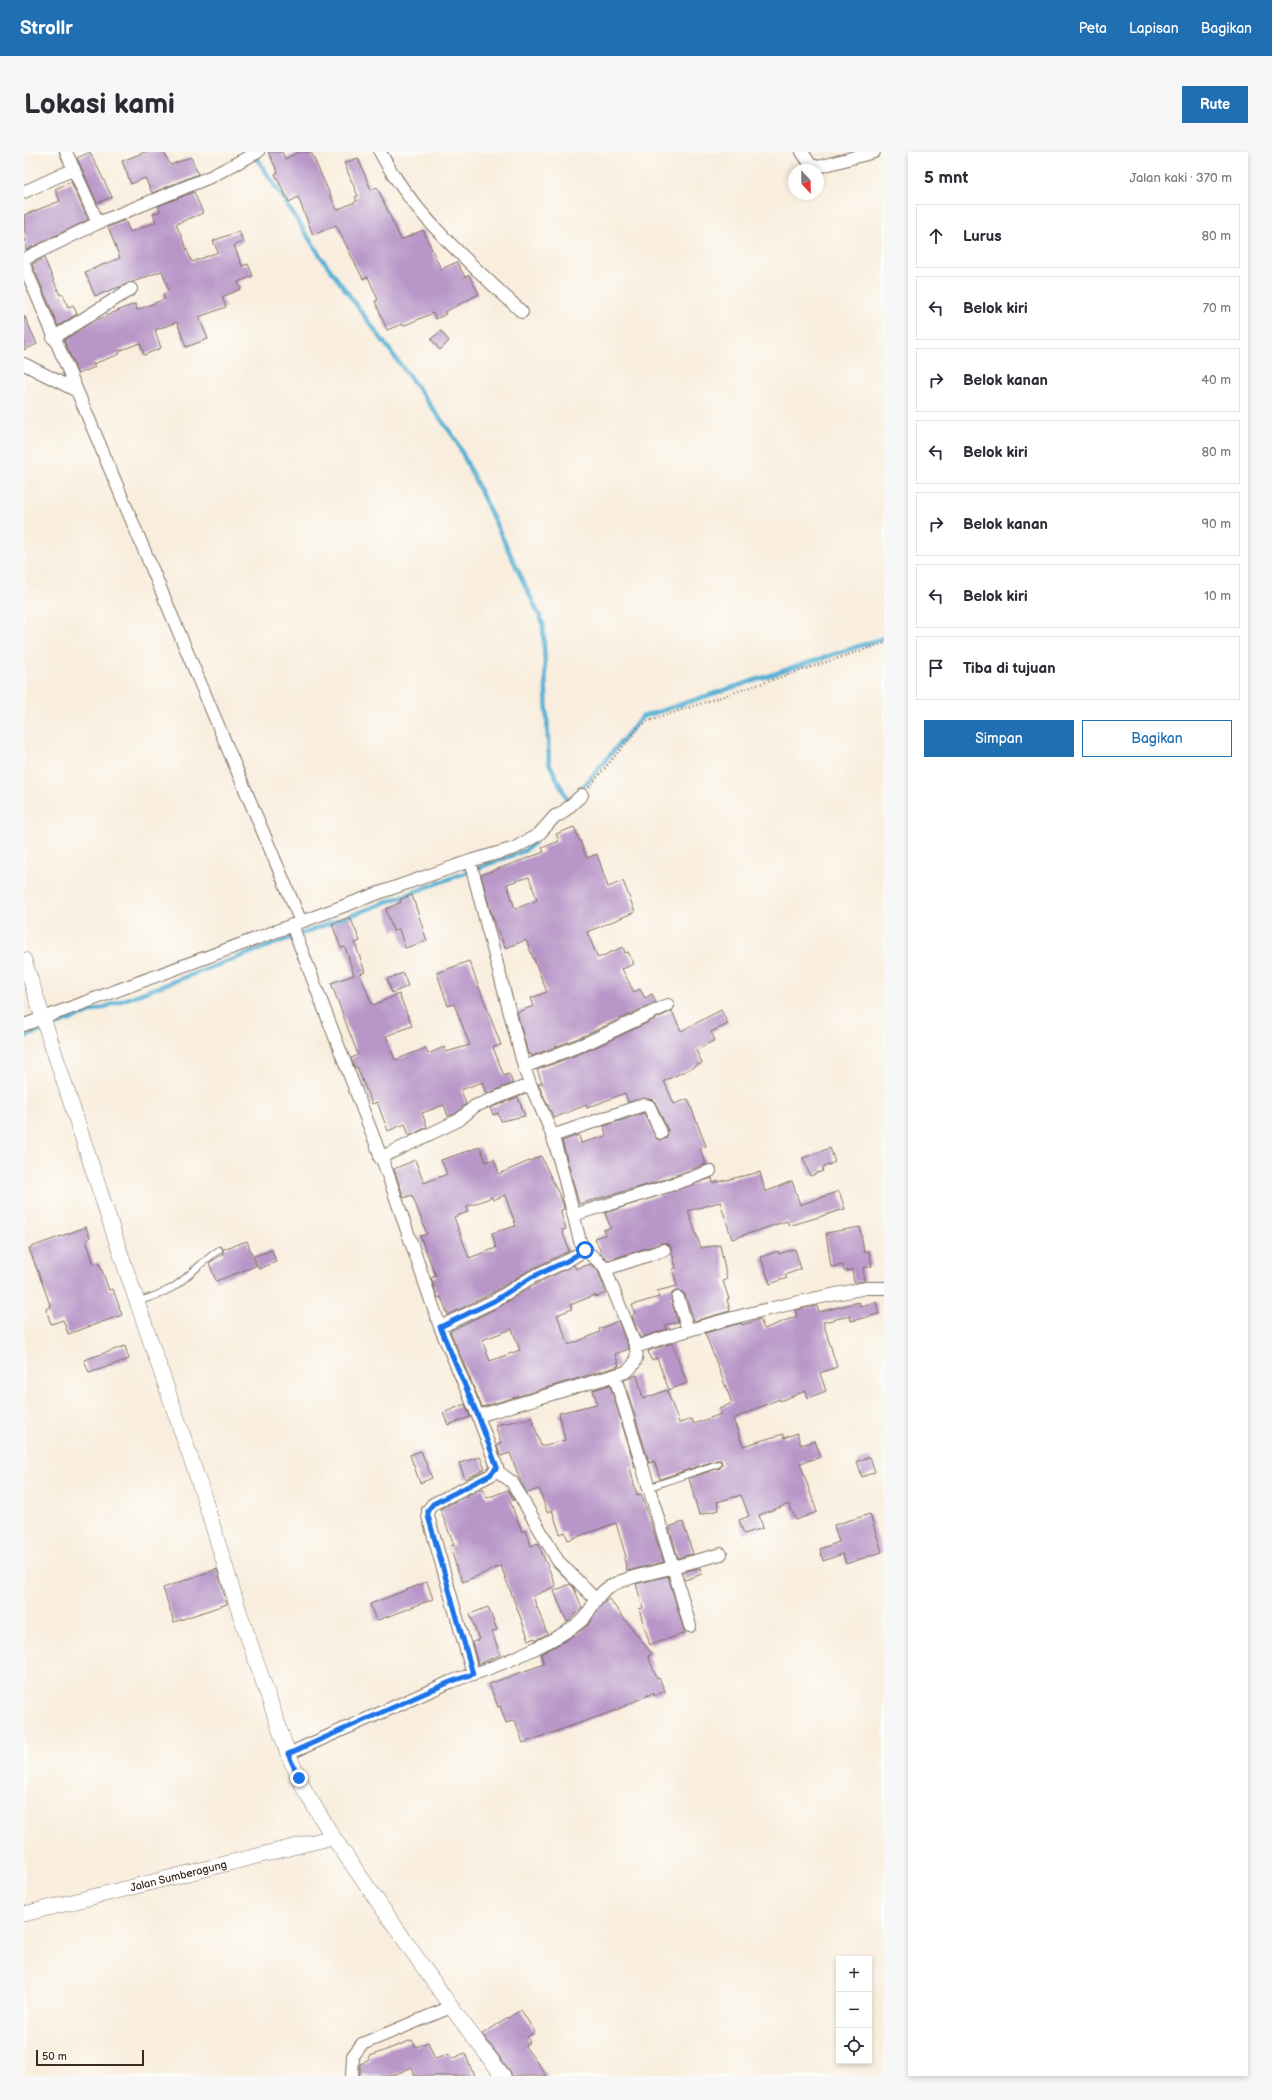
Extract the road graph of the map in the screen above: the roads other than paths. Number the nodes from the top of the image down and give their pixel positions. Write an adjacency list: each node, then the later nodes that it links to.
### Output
1 (66, 152): 6 (street)
2 (258, 152): 8 (street)
3 (380, 152): 12 (street)
4 (802, 152): 5 (street)
5 (874, 152)
6 (74, 170): 7 (street); 8 (street)
7 (24, 192)
8 (98, 223): 9 (street)
9 (24, 259)
10 (24, 265): 13 (street)
11 (131, 289): 13 (street)
12 (522, 312)
13 (53, 338): 15 (street)
14 (24, 364): 15 (street)
15 (77, 391): 18 (street)
16 (582, 795): 17 (street)
17 (470, 863): 18 (street); 23 (street)
18 (297, 929): 21 (street); 27 (street)
19 (24, 960): 21 (street)
20 (668, 1005): 23 (street)
21 (43, 1018): 22 (street); 36 (street)
22 (24, 1025)
23 (524, 1067): 24 (street)
24 (529, 1085): 26 (street); 27 (street)
25 (661, 1133): 26 (street)
26 (552, 1136): 29 (street)
27 (380, 1158): 37 (street)
28 (710, 1171): 29 (street)
29 (574, 1215): 31 (street)
30 (219, 1250): 36 (lane)
31 (585, 1250): 33 (street); 37 (street)
32 (664, 1250): 33 (street)
33 (606, 1269): 39 (street)
34 (884, 1288): 38 (street)
35 (678, 1298): 38 (street)
36 (137, 1302): 50 (street)
37 (440, 1327): 41 (street)
38 (688, 1330): 39 (street)
39 (636, 1347): 40 (street)
40 (615, 1376): 41 (street); 44 (street)
41 (478, 1416): 43 (street)
42 (718, 1464): 44 (lane)
43 (496, 1470): 47 (street); 49 (street)
44 (650, 1487): 46 (street)
45 (721, 1554): 46 (street)
46 (673, 1567): 47 (street); 48 (street)
47 (595, 1599): 49 (street)
48 (690, 1626)
49 (473, 1674): 50 (street)
50 (288, 1754): 51 (street)
51 (333, 1837): 52 (street, Jalan Sumberagung); 53 (street)
52 (24, 1914)
53 (451, 2007): 54 (street); 55 (street)
54 (352, 2076)
55 (503, 2076)

